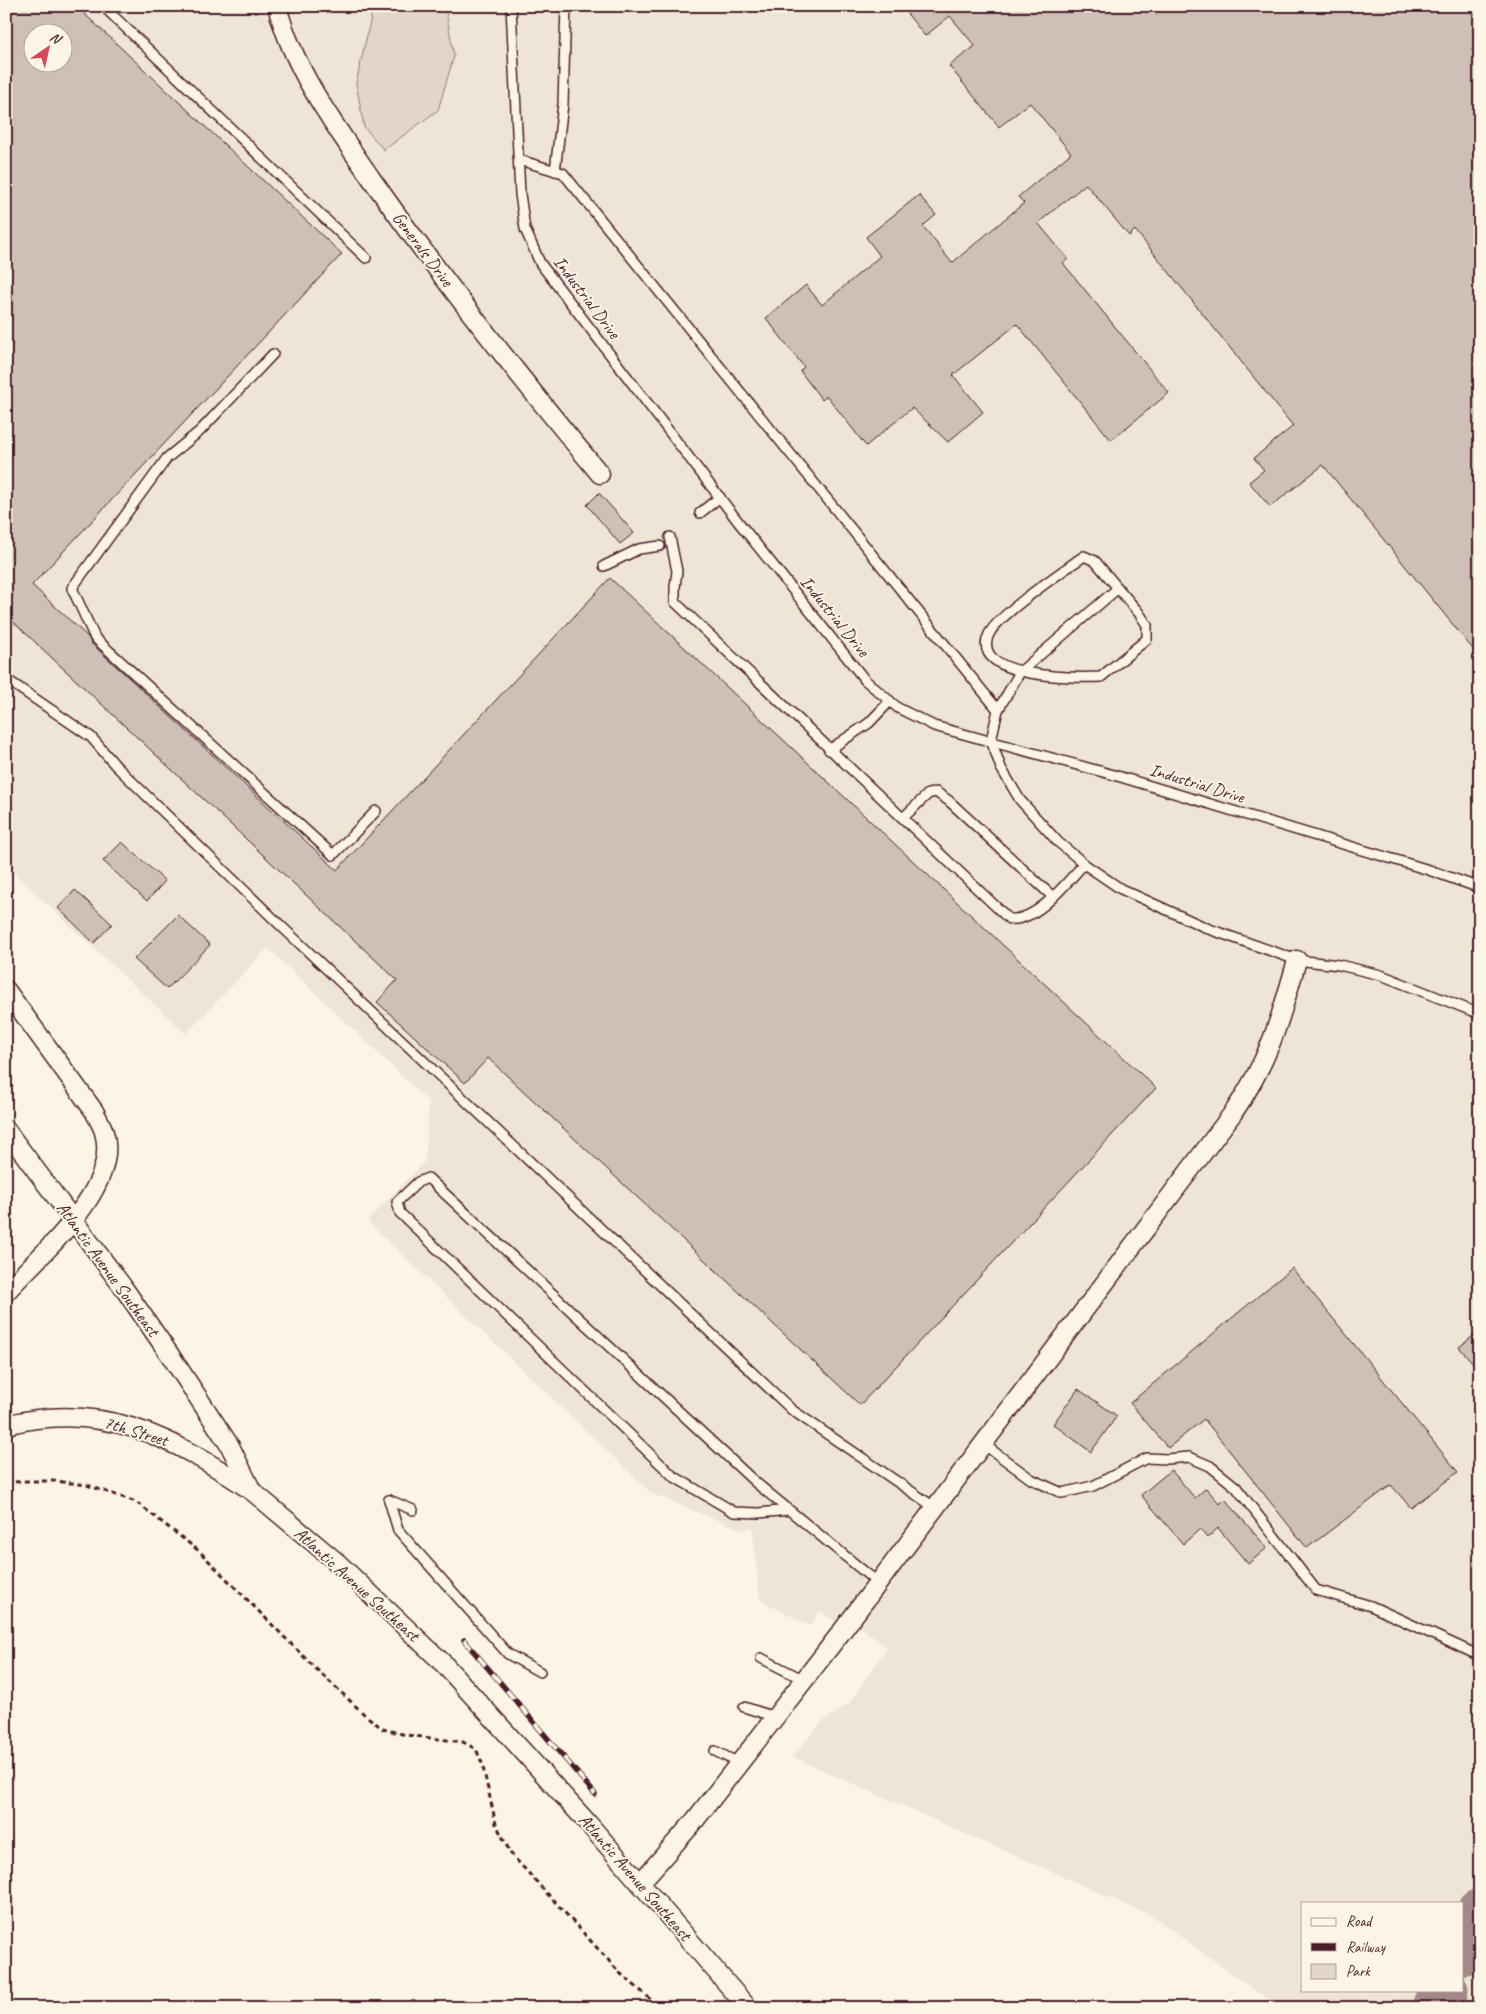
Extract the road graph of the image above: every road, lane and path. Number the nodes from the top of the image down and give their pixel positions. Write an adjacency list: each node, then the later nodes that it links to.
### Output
1 (103, 6): 7 (lane)
2 (276, 6): 9 (street, Generals Drive)
3 (511, 6): 5 (lane, Industrial Drive)
4 (566, 6): 6 (lane)
5 (519, 160): 6 (lane); 10 (lane, Industrial Drive)
6 (556, 171): 19 (lane)
7 (366, 258)
8 (273, 354): 22 (lane)
9 (600, 474)
10 (720, 497): 11 (lane); 18 (lane, Industrial Drive)
11 (700, 513)
12 (670, 537): 21 (lane)
13 (660, 546): 14 (lane)
14 (604, 566)
15 (1118, 589): 16 (lane); 16 (lane); 16 (lane)
16 (1020, 672): 19 (lane)
17 (6, 678): 37 (lane)
18 (890, 701): 20 (lane, Industrial Drive); 21 (lane)
19 (998, 710): 20 (lane)
20 (991, 740): 24 (lane); 25 (lane, Industrial Drive)
21 (829, 750): 23 (lane)
22 (376, 811)
23 (903, 818): 26 (lane); 26 (lane)
24 (1084, 864): 26 (lane); 27 (lane)
25 (1480, 888)
26 (1053, 897)
27 (1297, 960): 29 (lane); 34 (street)
28 (6, 990): 31 (street)
29 (1480, 1014)
30 (6, 1130): 31 (street, Atlantic Avenue Southeast)
31 (73, 1221): 32 (street); 36 (street, Atlantic Avenue Southeast)
32 (6, 1292)
33 (6, 1425): 36 (street, 7th Street)
34 (982, 1443): 37 (street); 41 (lane)
35 (6, 1484): 50 (path)
36 (252, 1491): 49 (street, Atlantic Avenue Southeast)
37 (934, 1507): 40 (street)
38 (413, 1510): 43 (lane)
39 (789, 1510): 39 (lane); 40 (lane)
40 (878, 1583): 44 (street)
41 (1480, 1656)
42 (761, 1658): 44 (lane)
43 (540, 1672)
44 (804, 1680): 46 (street)
45 (744, 1707): 46 (lane)
46 (775, 1717): 48 (street)
47 (715, 1751): 48 (lane)
48 (739, 1763): 49 (street)
49 (640, 1883): 51 (street, Atlantic Avenue Southeast)
50 (661, 2008)
51 (748, 2008)

